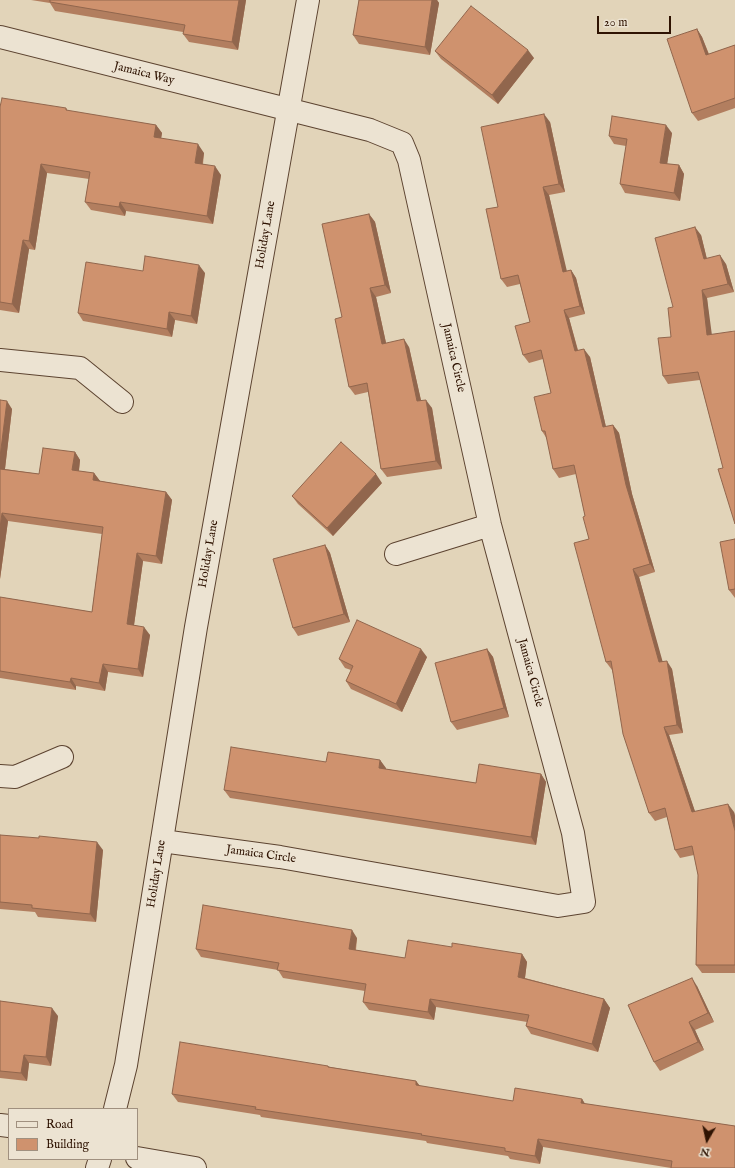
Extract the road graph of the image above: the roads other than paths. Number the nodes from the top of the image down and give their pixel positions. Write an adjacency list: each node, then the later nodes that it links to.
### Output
1 (308, 0): 3 (street, Holiday Lane)
2 (0, 37): 3 (street, Jamaica Way)
3 (289, 110): 6 (street, Jamaica Circle); 10 (street, Holiday Lane)
4 (0, 360): 5 (street)
5 (122, 402)
6 (490, 525): 7 (street); 10 (street, Jamaica Circle)
7 (396, 554)
8 (62, 757): 9 (street)
9 (0, 776)
10 (162, 841): 11 (street, Holiday Lane)
11 (115, 1108)
12 (138, 1158): 13 (street)
13 (195, 1168)

